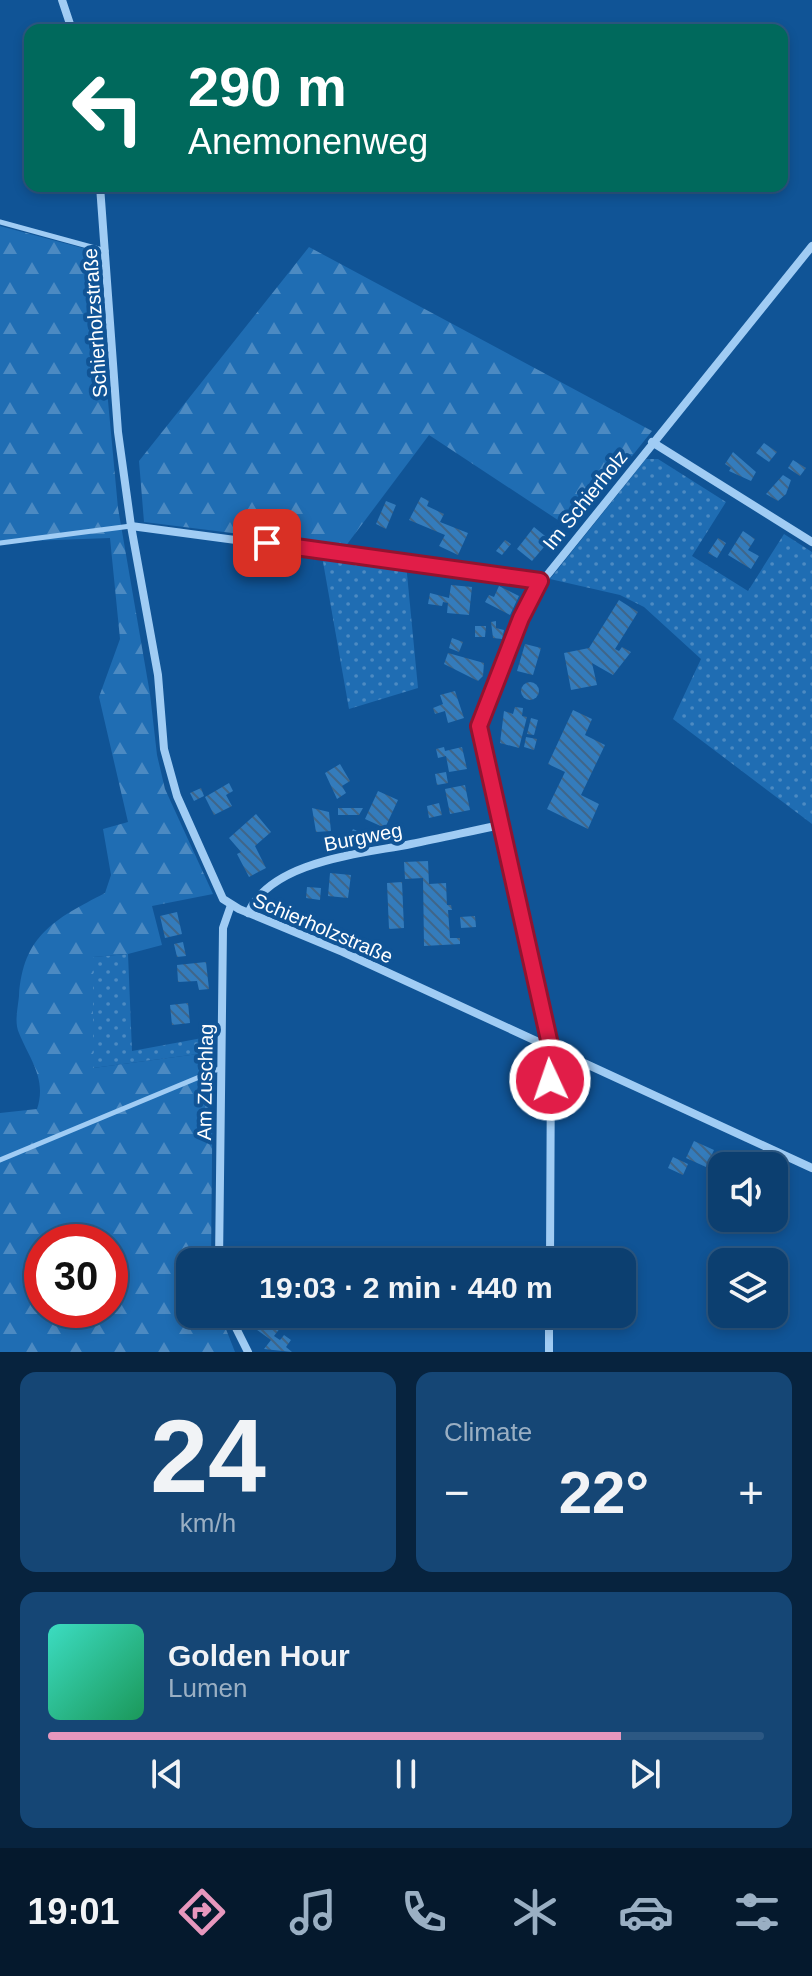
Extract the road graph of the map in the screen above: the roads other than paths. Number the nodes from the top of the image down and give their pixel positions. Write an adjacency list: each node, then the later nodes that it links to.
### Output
1 (62, 0): 2 (street)
2 (70, 24)
3 (101, 192): 6 (street, Schierholzstraße)
4 (0, 222): 6 (lane)
5 (812, 246): 7 (street, Im Schierholz)
6 (106, 251): 8 (street, Schierholzstraße)
7 (652, 442): 9 (street); 11 (street, Im Schierholz)
8 (131, 526): 10 (lane); 11 (street); 13 (street, Schierholzstraße)
9 (812, 542)
10 (0, 543)
11 (540, 581): 12 (street, Im Schierholz)
12 (501, 825): 14 (street, Burgweg); 15 (street, Im Schierholz)
13 (231, 905): 14 (street, Schierholzstraße); 16 (street, Am Zuschlag)
14 (248, 913): 15 (street, Schierholzstraße)
15 (551, 1049): 18 (street, Schierholzstraße); 20 (street, Im Schierholz)
16 (222, 1068): 17 (lane); 19 (street, Am Zuschlag)
17 (0, 1160)
18 (812, 1168)
19 (219, 1248)
20 (550, 1248)
21 (236, 1328): 23 (street)
22 (549, 1328): 24 (street)
23 (248, 1352)
24 (549, 1352)

